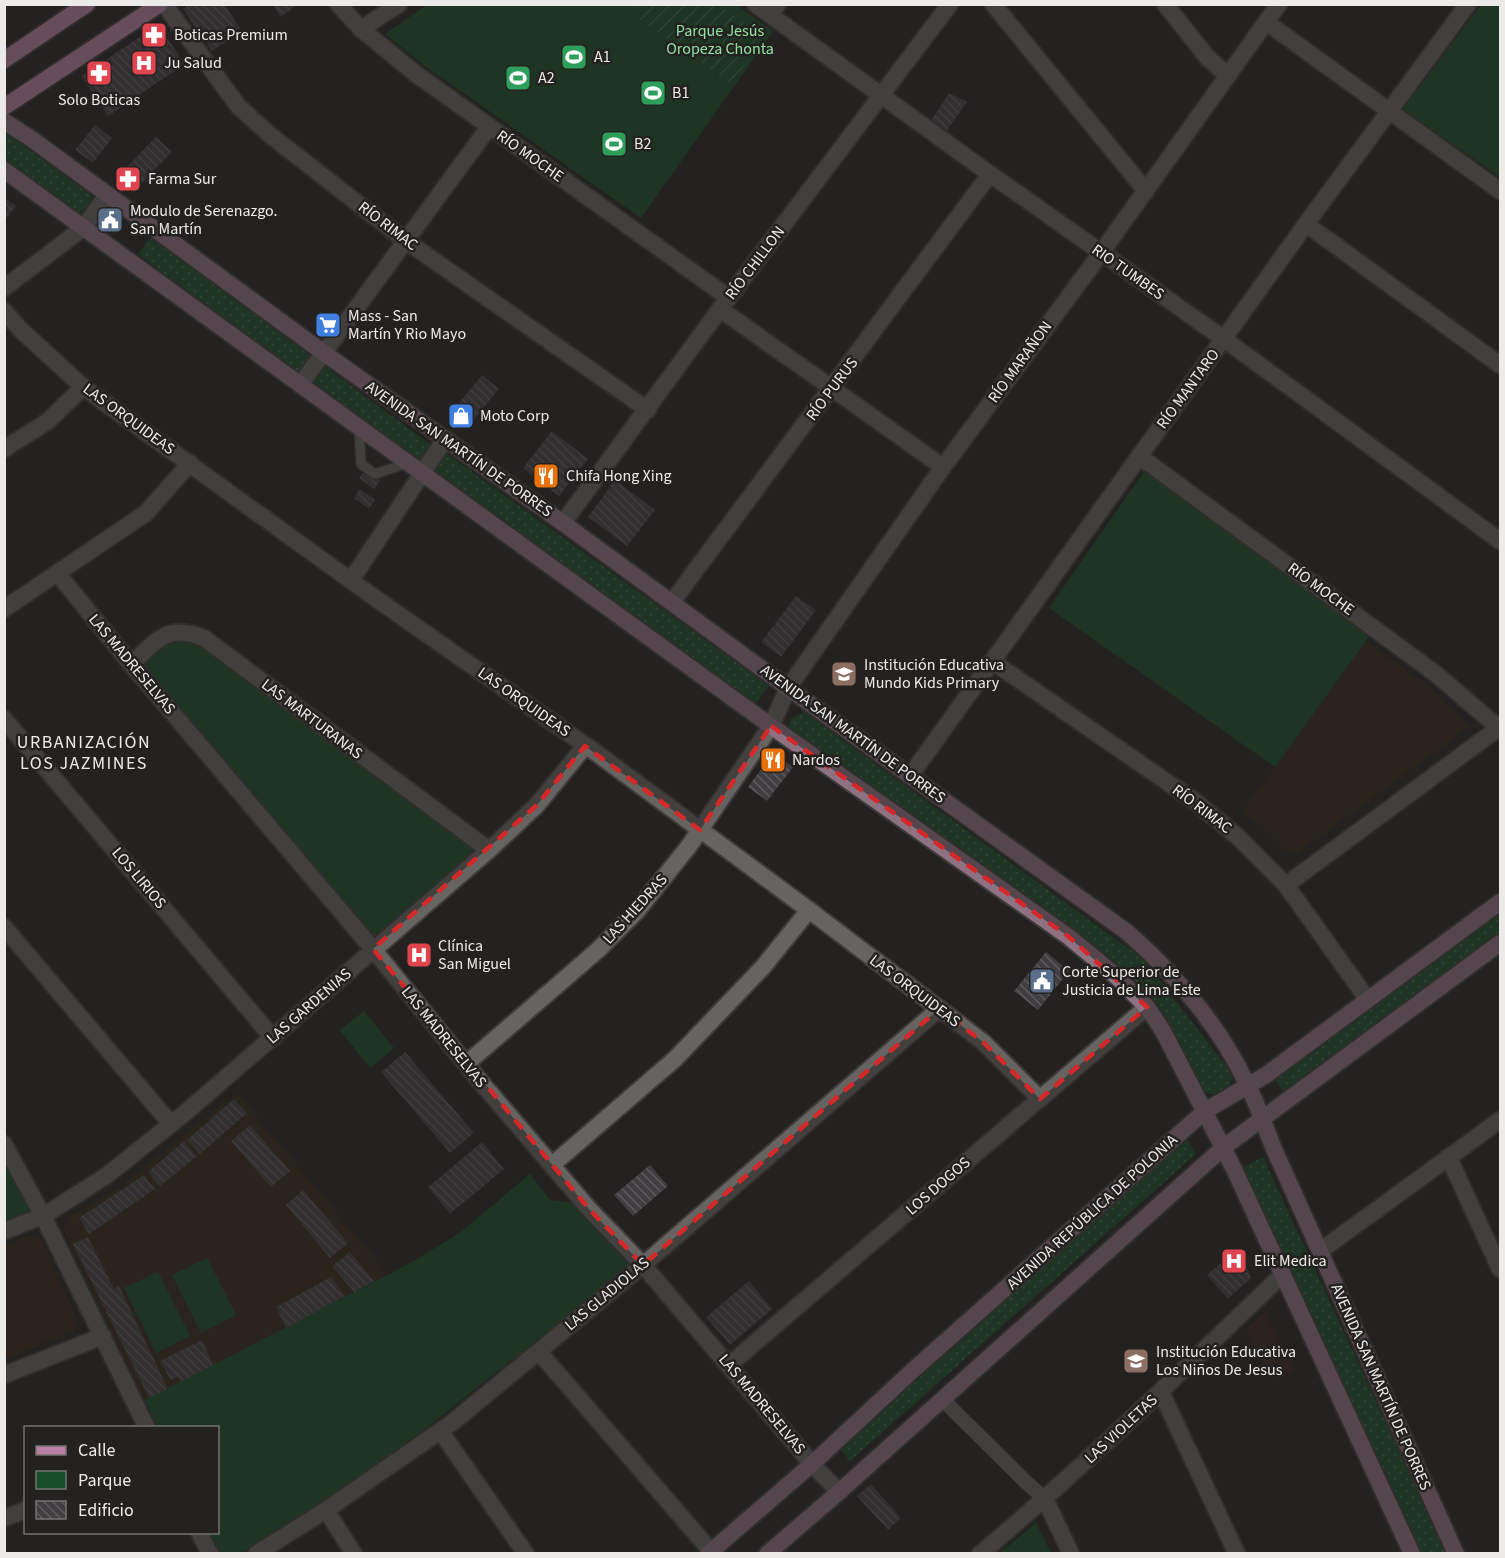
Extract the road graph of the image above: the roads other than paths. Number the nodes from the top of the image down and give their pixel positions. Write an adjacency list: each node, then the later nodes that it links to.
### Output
1 (87, 4): 14 (main road)
2 (162, 4): 17 (main road); 28 (street, RÍO RIMAC)
3 (338, 4): 13 (street, RÍO MOCHE)
4 (399, 4): 13 (street)
5 (755, 4): 11 (street, RIO TUMBES)
6 (950, 4): 16 (street, RÍO CHILLON)
7 (993, 4): 23 (street)
8 (1165, 4): 15 (street)
9 (1279, 4): 12 (street, RÍO MARAÑON)
10 (1468, 4): 18 (street, RÍO MANTARO)
11 (774, 10): 16 (street, RIO TUMBES)
12 (1266, 22): 15 (street, RÍO MARAÑON); 18 (street)
13 (361, 29): 20 (street, RÍO MOCHE)
14 (4, 60)
15 (1227, 75): 23 (street, RÍO MARAÑON)
16 (881, 94): 22 (street, RIO TUMBES); 31 (street, RÍO CHILLON)
17 (4, 107)
18 (1390, 112): 24 (street); 26 (street, RÍO MANTARO)
19 (4, 121): 25 (main road, AVENIDA SAN MARTÍN DE PORRES)
20 (489, 128): 28 (street); 31 (street, RÍO MOCHE)
21 (4, 170): 27 (main road)
22 (990, 174): 29 (street, RIO TUMBES); 38 (street, RÍO PURUS)
23 (1146, 191): 29 (street, RÍO MARAÑON)
24 (1500, 191)
25 (107, 195): 27 (street); 34 (main road, AVENIDA SAN MARTÍN DE PORRES)
26 (1306, 224): 33 (street, RÍO MANTARO); 35 (street)
27 (83, 228): 30 (street); 36 (main road)
28 (406, 241): 34 (street); 39 (street, RÍO RIMAC)
29 (1101, 253): 33 (street, RIO TUMBES); 46 (street, RÍO MARAÑON)
30 (4, 288)
31 (724, 304): 38 (street, RÍO MOCHE); 39 (street, RÍO CHILLON)
32 (4, 311): 37 (street, LAS ORQUIDEAS)
33 (1224, 339): 43 (street, RÍO MANTARO); 48 (street, RIO TUMBES)
34 (324, 353): 36 (street); 41 (main road, AVENIDA SAN MARTÍN DE PORRES)
35 (1500, 365)
36 (300, 385): 40 (main road)
37 (83, 387): 42 (street); 44 (street, LAS ORQUIDEAS)
38 (833, 387): 46 (street, RÍO MOCHE); 51 (street, RÍO PURUS)
39 (648, 410): 47 (street, RÍO CHILLON)
40 (359, 427): 45 (main road); 45 (lane)
41 (446, 439): 45 (street); 47 (main road, AVENIDA SAN MARTÍN DE PORRES)
42 (4, 449)
43 (1139, 456): 53 (street, RÍO MANTARO); 58 (street, RÍO MOCHE)
44 (190, 463): 49 (street); 50 (street, LAS ORQUIDEAS)
45 (415, 467): 50 (street); 57 (main road)
46 (943, 467): 55 (street, RÍO MARAÑON)
47 (563, 523): 51 (main road, AVENIDA SAN MARTÍN DE PORRES)
48 (1500, 541)
49 (58, 574): 52 (street); 54 (street, LAS MADRESELVAS)
50 (351, 580): 59 (street, LAS ORQUIDEAS)
51 (672, 602): 55 (main road, AVENIDA SAN MARTÍN DE PORRES)
52 (4, 609)
53 (993, 662): 60 (street, RÍO MANTARO); 63 (street, RÍO RIMAC)
54 (131, 663): 62 (street, LAS MARTURANAS); 68 (street, LAS MADRESELVAS)
55 (788, 688): 57 (street, RÍO MARAÑON); 60 (main road, AVENIDA SAN MARTÍN DE PORRES)
56 (4, 719): 72 (street, LOS LIRIOS)
57 (771, 726): 61 (street, LAS HIEDRAS); 70 (main road)
58 (1500, 727): 63 (street)
59 (585, 746): 61 (street, LAS ORQUIDEAS); 62 (street, LAS GARDENIAS)
60 (910, 776): 74 (main road, AVENIDA SAN MARTÍN DE PORRES)
61 (700, 830): 65 (street, LAS ORQUIDEAS); 73 (street, LAS HIEDRAS)
62 (489, 850): 68 (street, LAS GARDENIAS)
63 (1286, 885): 69 (street, RÍO RIMAC)
64 (1500, 902): 69 (main road, AVENIDA REPÚBLICA DE POLONIA)
65 (809, 910): 71 (street, LAS ORQUIDEAS); 83 (street)
66 (4, 927): 79 (street)
67 (1500, 943): 77 (main road)
68 (373, 949): 72 (street, LAS GARDENIAS); 73 (street, LAS MADRESELVAS)
69 (1368, 1000): 74 (main road, AVENIDA REPÚBLICA DE POLONIA)
70 (1147, 1007): 75 (street, LOS DOGOS); 76 (main road)
71 (939, 1009): 75 (street, LAS ORQUIDEAS); 87 (street, LAS GLADIOLAS)
72 (273, 1038): 79 (street, LAS GARDENIAS)
73 (466, 1064): 83 (street, LAS MADRESELVAS)
74 (1248, 1085): 76 (main road, AVENIDA REPÚBLICA DE POLONIA); 77 (main road, AVENIDA SAN MARTÍN DE PORRES)
75 (1040, 1100): 92 (street, LOS DOGOS)
76 (1205, 1111): 81 (main road); 98 (main road, AVENIDA REPÚBLICA DE POLONIA)
77 (1261, 1118): 81 (main road); 86 (main road, AVENIDA SAN MARTÍN DE PORRES)
78 (1500, 1120): 82 (street)
79 (171, 1124): 84 (street, LAS GARDENIAS)
80 (4, 1144): 84 (street)
81 (1224, 1147): 89 (main road); 95 (main road)
82 (1449, 1158): 86 (street); 88 (street)
83 (552, 1165): 87 (street, LAS MADRESELVAS)
84 (43, 1216): 85 (street, LAS GARDENIAS); 90 (street)
85 (4, 1231)
86 (1320, 1251): 115 (main road, AVENIDA SAN MARTÍN DE PORRES)
87 (643, 1265): 91 (street, LAS GLADIOLAS); 92 (street, LAS MADRESELVAS)
88 (1500, 1269)
89 (1283, 1274): 94 (street, LAS VIOLETAS); 114 (main road)
90 (103, 1336): 93 (street); 96 (street)
91 (539, 1352): 97 (street, LAS GLADIOLAS); 105 (street)
92 (729, 1365): 98 (street, LAS MADRESELVAS)
93 (4, 1375)
94 (1161, 1392): 100 (street, LAS VIOLETAS); 113 (street)
95 (942, 1399): 99 (main road); 100 (street)
96 (146, 1426)
97 (441, 1432): 101 (street, LAS GLADIOLAS); 109 (street)
98 (812, 1464): 99 (street, LAS MADRESELVAS); 105 (main road, AVENIDA REPÚBLICA DE POLONIA)
99 (839, 1492): 110 (main road)
100 (1046, 1499): 111 (street, LAS VIOLETAS); 112 (street)
101 (326, 1510): 107 (street, LAS GLADIOLAS); 108 (street)
102 (24, 1511): 103 (street)
103 (4, 1518)
104 (200, 1534): 106 (street)
105 (709, 1552)
106 (210, 1554)
107 (256, 1554)
108 (354, 1554)
109 (526, 1554)
110 (767, 1554)
111 (980, 1554)
112 (1071, 1554)
113 (1237, 1554)
114 (1412, 1554)
115 (1456, 1554)

